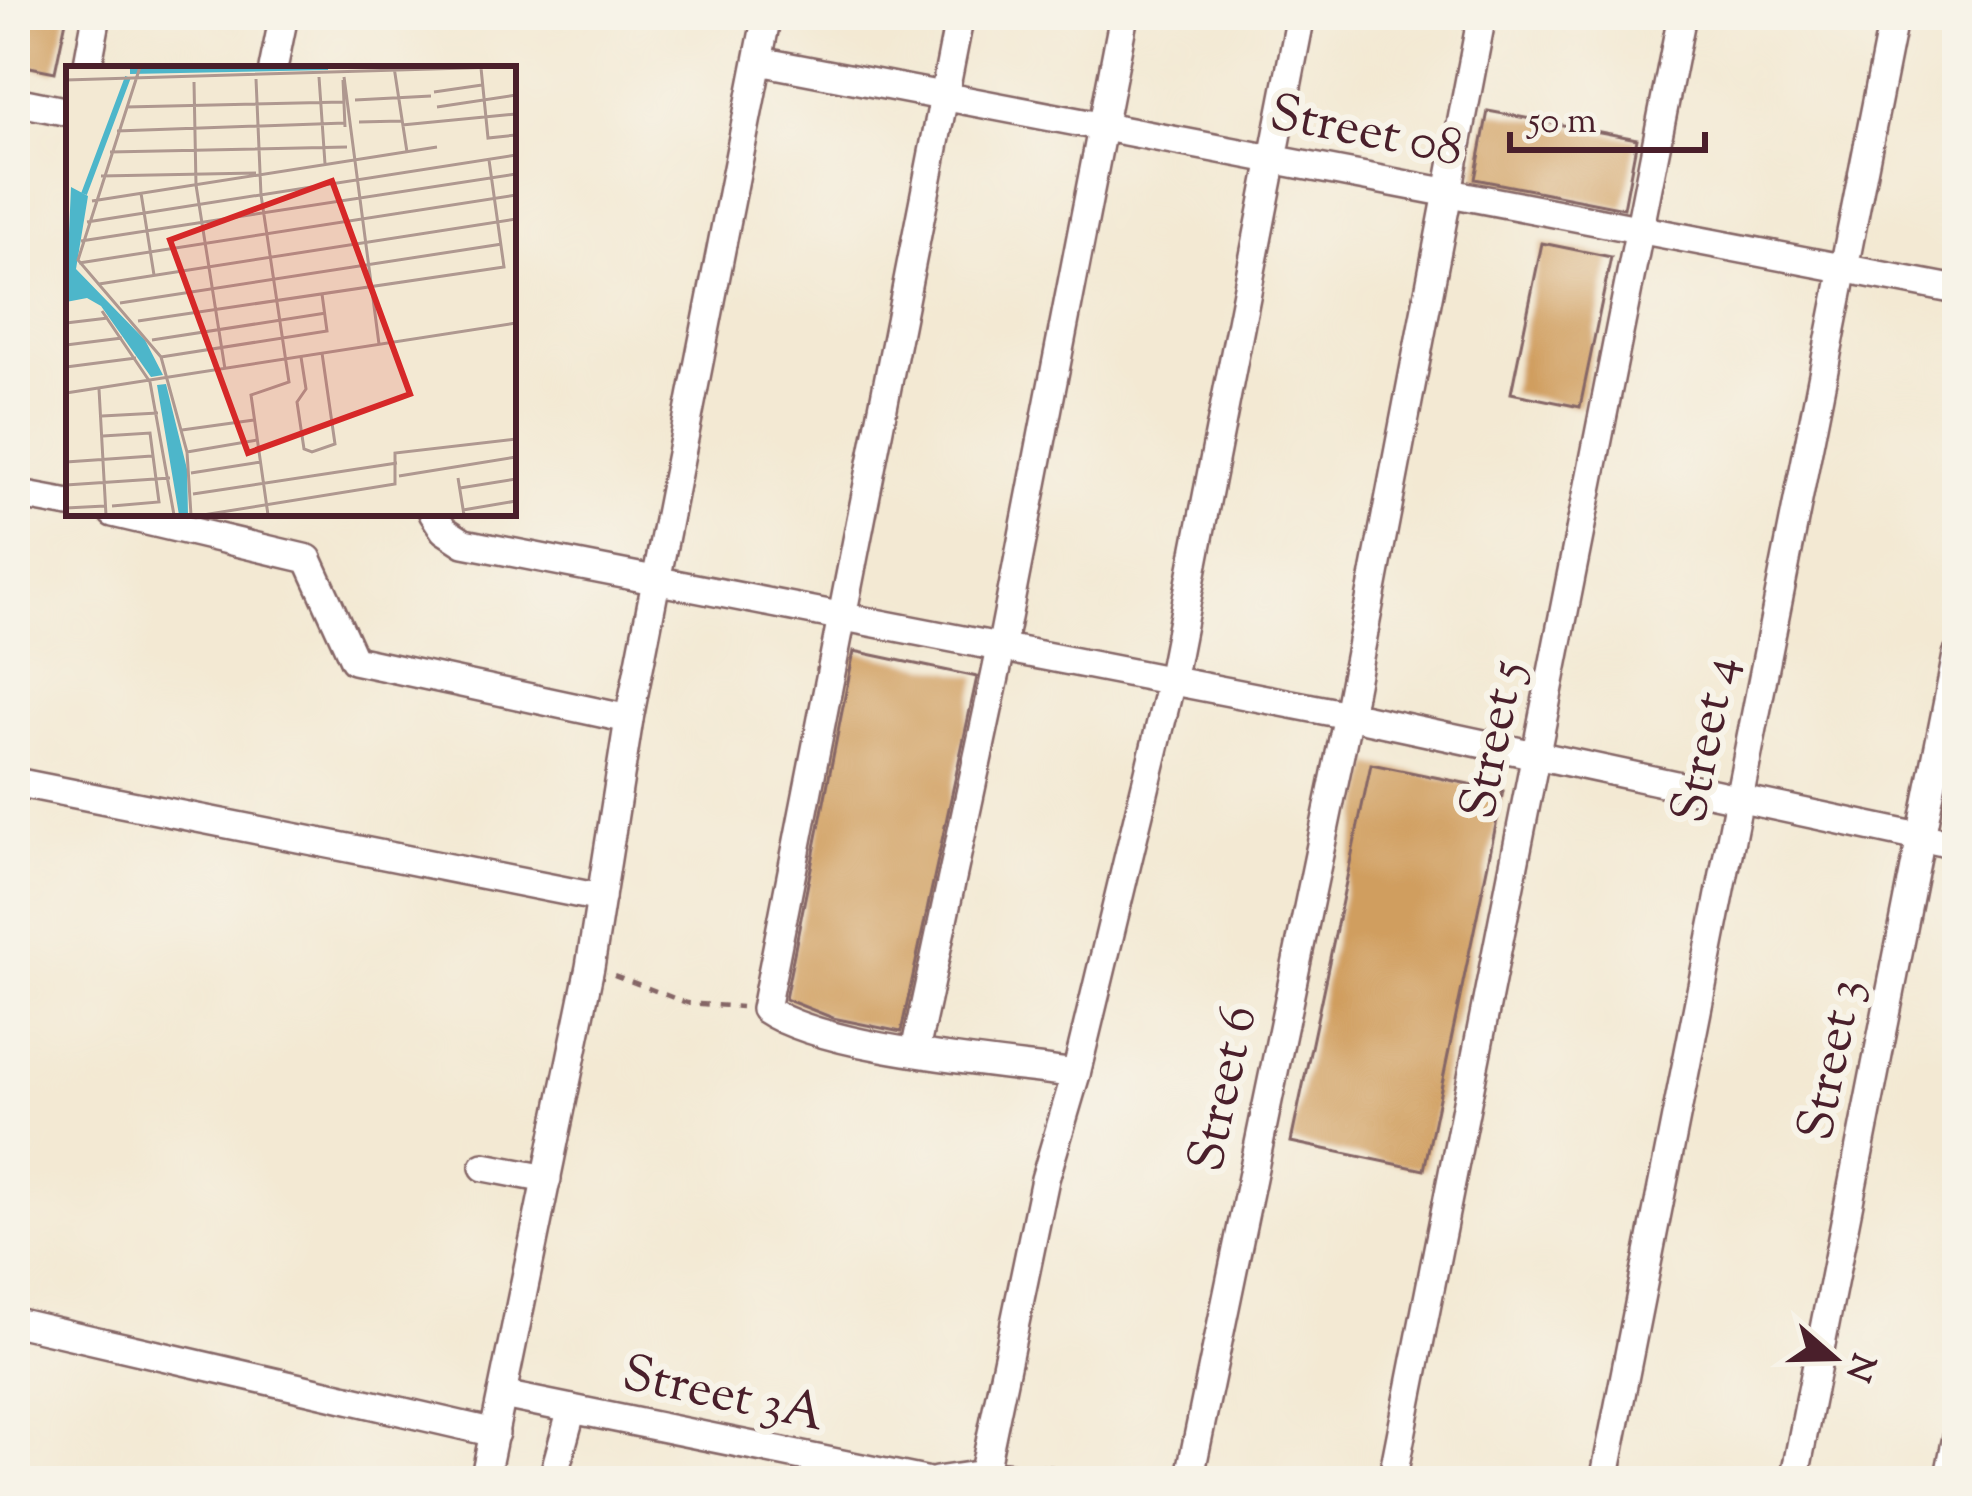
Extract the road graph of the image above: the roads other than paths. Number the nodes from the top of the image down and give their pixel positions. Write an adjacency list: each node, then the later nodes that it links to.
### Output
1 (98, 15): 11 (street)
2 (284, 15): 12 (street)
3 (767, 15): 10 (street)
4 (960, 15): 13 (street)
5 (1124, 15): 16 (street)
6 (1301, 15): 17 (street)
7 (1482, 15): 18 (street, Street 6)
8 (1682, 15): 19 (street, Street 5)
9 (1894, 15): 20 (street, Street 4)
10 (760, 61): 13 (street, Street 08); 26 (street)
11 (88, 66)
12 (274, 66)
13 (944, 96): 16 (street, Street 08); 27 (street)
14 (15, 101): 15 (street)
15 (66, 111)
16 (1102, 126): 17 (street, Street 08); 28 (street)
17 (1273, 159): 18 (street, Street 08); 30 (street)
18 (1446, 192): 19 (street, Street 08); 31 (street, Street 6)
19 (1640, 230): 20 (street, Street 08); 33 (street, Street 5)
20 (1844, 268): 21 (street, Street 08); 35 (street, Street 4)
21 (1957, 290)
22 (15, 494): 23 (street)
23 (66, 503)
24 (125, 516): 32 (street)
25 (435, 516): 26 (street)
26 (656, 583): 27 (street); 32 (street)
27 (844, 619): 28 (street); 39 (street)
28 (1001, 649): 30 (street); 39 (street)
29 (1957, 655): 36 (street, Street 3)
30 (1171, 681): 31 (street); 40 (street)
31 (1348, 715): 33 (street); 54 (street, Street 6)
32 (629, 719): 38 (street)
33 (1536, 754): 35 (street); 55 (street, Street 5)
34 (15, 782): 38 (street)
35 (1740, 796): 36 (street); 56 (street, Street 4)
36 (1921, 837): 37 (street); 57 (street, Street 3)
37 (1957, 845)
38 (601, 898): 42 (street)
39 (915, 1051): 40 (street)
40 (1076, 1074): 48 (street)
41 (484, 1167): 42 (street)
42 (547, 1179): 44 (street)
43 (15, 1322): 46 (street)
44 (503, 1395): 45 (street, Street 3A); 46 (street)
45 (572, 1409): 50 (street); 51 (street, Street 3A)
46 (495, 1433): 49 (street)
47 (1957, 1438): 58 (street)
48 (983, 1477): 52 (street); 53 (street)
49 (484, 1481)
50 (552, 1481)
51 (925, 1481)
52 (936, 1481)
53 (1052, 1481)
54 (1189, 1481)
55 (1392, 1481)
56 (1604, 1481)
57 (1794, 1481)
58 (1948, 1481)

